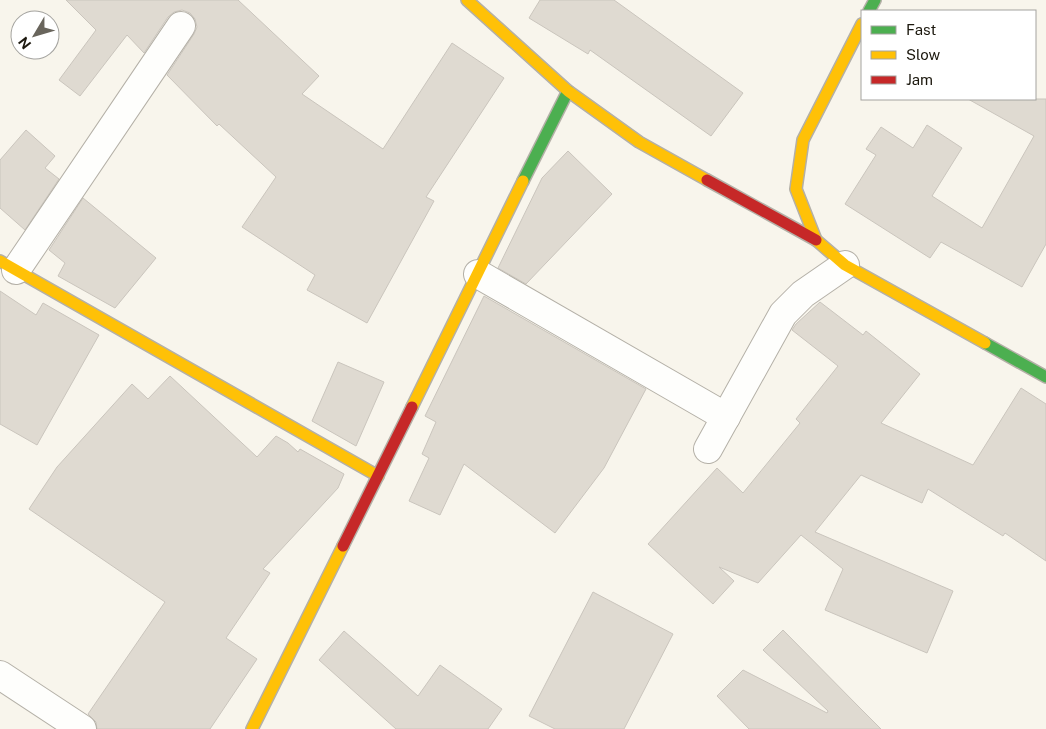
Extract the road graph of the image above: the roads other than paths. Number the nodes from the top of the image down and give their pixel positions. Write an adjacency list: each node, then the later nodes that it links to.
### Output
1 (467, 0): 4 (street)
2 (181, 26): 7 (street)
3 (861, 26): 5 (street)
4 (568, 91): 5 (street); 8 (street)
5 (816, 240): 6 (street)
6 (845, 265): 9 (street); 10 (street)
7 (8, 266): 12 (street)
8 (478, 274): 10 (street); 12 (street)
9 (1046, 377)
10 (726, 417): 11 (street)
11 (708, 449)
12 (378, 476): 15 (street)
13 (0, 675): 14 (street)
14 (82, 729)
15 (252, 729)

